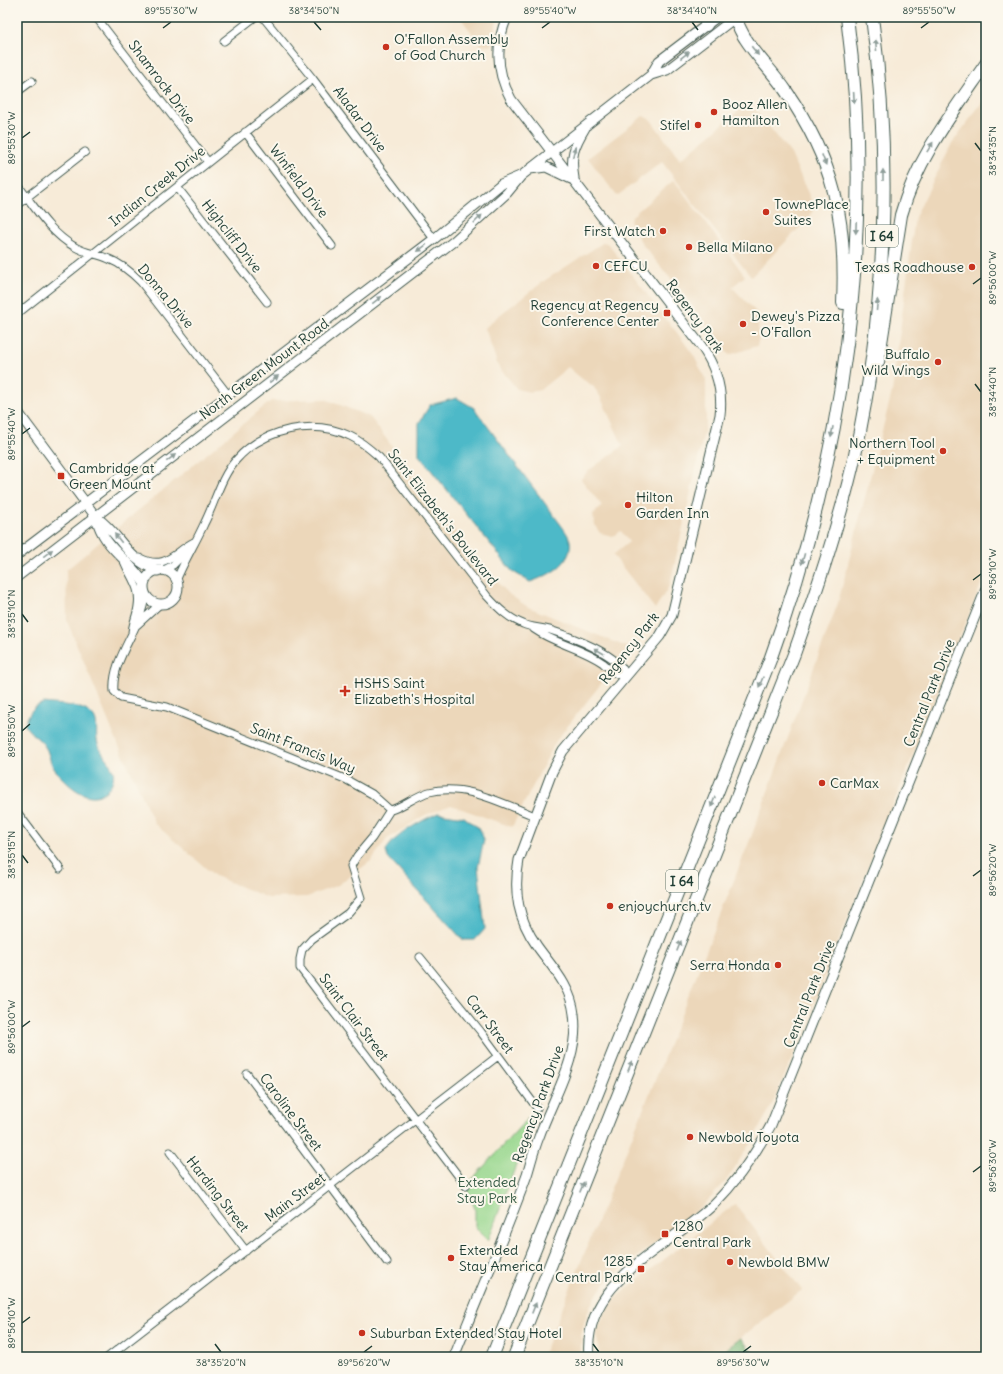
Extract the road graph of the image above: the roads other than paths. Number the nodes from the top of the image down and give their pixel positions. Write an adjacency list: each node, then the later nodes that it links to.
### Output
1 (96, 17): 20 (street, Shamrock Drive)
2 (255, 17): 10 (street)
3 (263, 17): 13 (street, Aladar Drive)
4 (506, 17): 18 (street, Regency Park)
5 (717, 17): 9 (street, North Green Mount Road)
6 (735, 17): 12 (street, North Green Mount Road, one-way to 6); 33 (highway, one-way to 33)
7 (847, 17): 33 (highway, I 64, one-way to 33)
8 (872, 17): 36 (highway, I 64, one-way to 8)
9 (708, 21): 12 (street, North Green Mount Road)
10 (224, 41)
11 (986, 64): 36 (highway, one-way to 11)
12 (651, 75): 16 (street, North Green Mount Road)
13 (313, 79): 17 (street, Indian Creek Drive); 28 (street, Aladar Drive)
14 (32, 81): 15 (street)
15 (17, 92)
16 (586, 125): 18 (street, North Green Mount Road); 23 (street, one-way to 16)
17 (245, 132): 20 (street, Indian Creek Drive); 29 (street, Winfield Drive)
18 (552, 151): 21 (street, North Green Mount Road); 23 (street, Regency Park)
19 (85, 152): 26 (street)
20 (208, 162): 25 (street, Indian Creek Drive)
21 (530, 169): 22 (street, North Green Mount Road); 23 (street)
22 (521, 176): 28 (street, North Green Mount Road); 38 (street, North Green Mount Road, one-way to 22)
23 (575, 182): 52 (street, Regency Park)
24 (17, 184): 26 (street, Donna Drive)
25 (177, 187): 30 (street, Indian Creek Drive); 31 (street, Highcliff Drive)
26 (27, 197): 27 (street); 30 (street, Donna Drive)
27 (17, 205)
28 (434, 239): 34 (street, North Green Mount Road, one-way to 34)
29 (332, 246)
30 (93, 254): 32 (street, Indian Creek Drive); 34 (street, Donna Drive)
31 (267, 302)
32 (17, 314)
33 (839, 394): 69 (highway, I 64, one-way to 69)
34 (229, 396): 37 (street, North Green Mount Road)
35 (17, 411): 37 (street)
36 (855, 454): 70 (highway, I 64, one-way to 36)
37 (86, 504): 38 (street); 41 (street, North Green Mount Road)
38 (96, 517): 40 (street, one-way to 38); 42 (street); 44 (street, North Green Mount Road, one-way to 38)
39 (193, 545): 40 (street, Saint Elizabeth's Boulevard); 43 (street, Saint Elizabeth's Boulevard); 45 (street, Saint Elizabeth's Boulevard); 52 (street, Saint Elizabeth's Boulevard)
40 (130, 554): 43 (street)
41 (17, 555)
42 (124, 561): 46 (street); 51 (street, Saint Francis Way)
43 (160, 571): 45 (street); 46 (street, Saint Elizabeth's Boulevard)
44 (17, 577)
45 (176, 581): 49 (street, Saint Elizabeth's Boulevard)
46 (144, 583): 48 (street)
47 (986, 590): 71 (street, Central Park Drive)
48 (145, 594): 49 (street); 50 (street, Saint Francis Way)
49 (160, 604): 50 (street, Saint Francis Way)
50 (137, 625): 51 (street, Saint Francis Way)
51 (132, 634): 53 (street, Saint Francis Way)
52 (626, 676): 55 (street, Regency Park)
53 (390, 810): 55 (street); 61 (street, Saint Clair Street)
54 (17, 812): 56 (street)
55 (535, 816): 68 (street, Regency Park Drive)
56 (60, 868)
57 (420, 956): 58 (street, Carr Street)
58 (498, 1056): 60 (street, Carr Street); 61 (street, Main Street)
59 (247, 1074): 63 (street, Caroline Street)
60 (537, 1108)
61 (416, 1120): 63 (street, Main Street); 64 (street, Saint Clair Street)
62 (170, 1152): 65 (street, Harding Street)
63 (330, 1186): 65 (street, Main Street); 66 (street, Caroline Street)
64 (466, 1186)
65 (246, 1251): 67 (street, Main Street)
66 (387, 1262)
67 (108, 1357)
68 (454, 1357)
69 (492, 1357)
70 (514, 1357)
71 (590, 1357)

